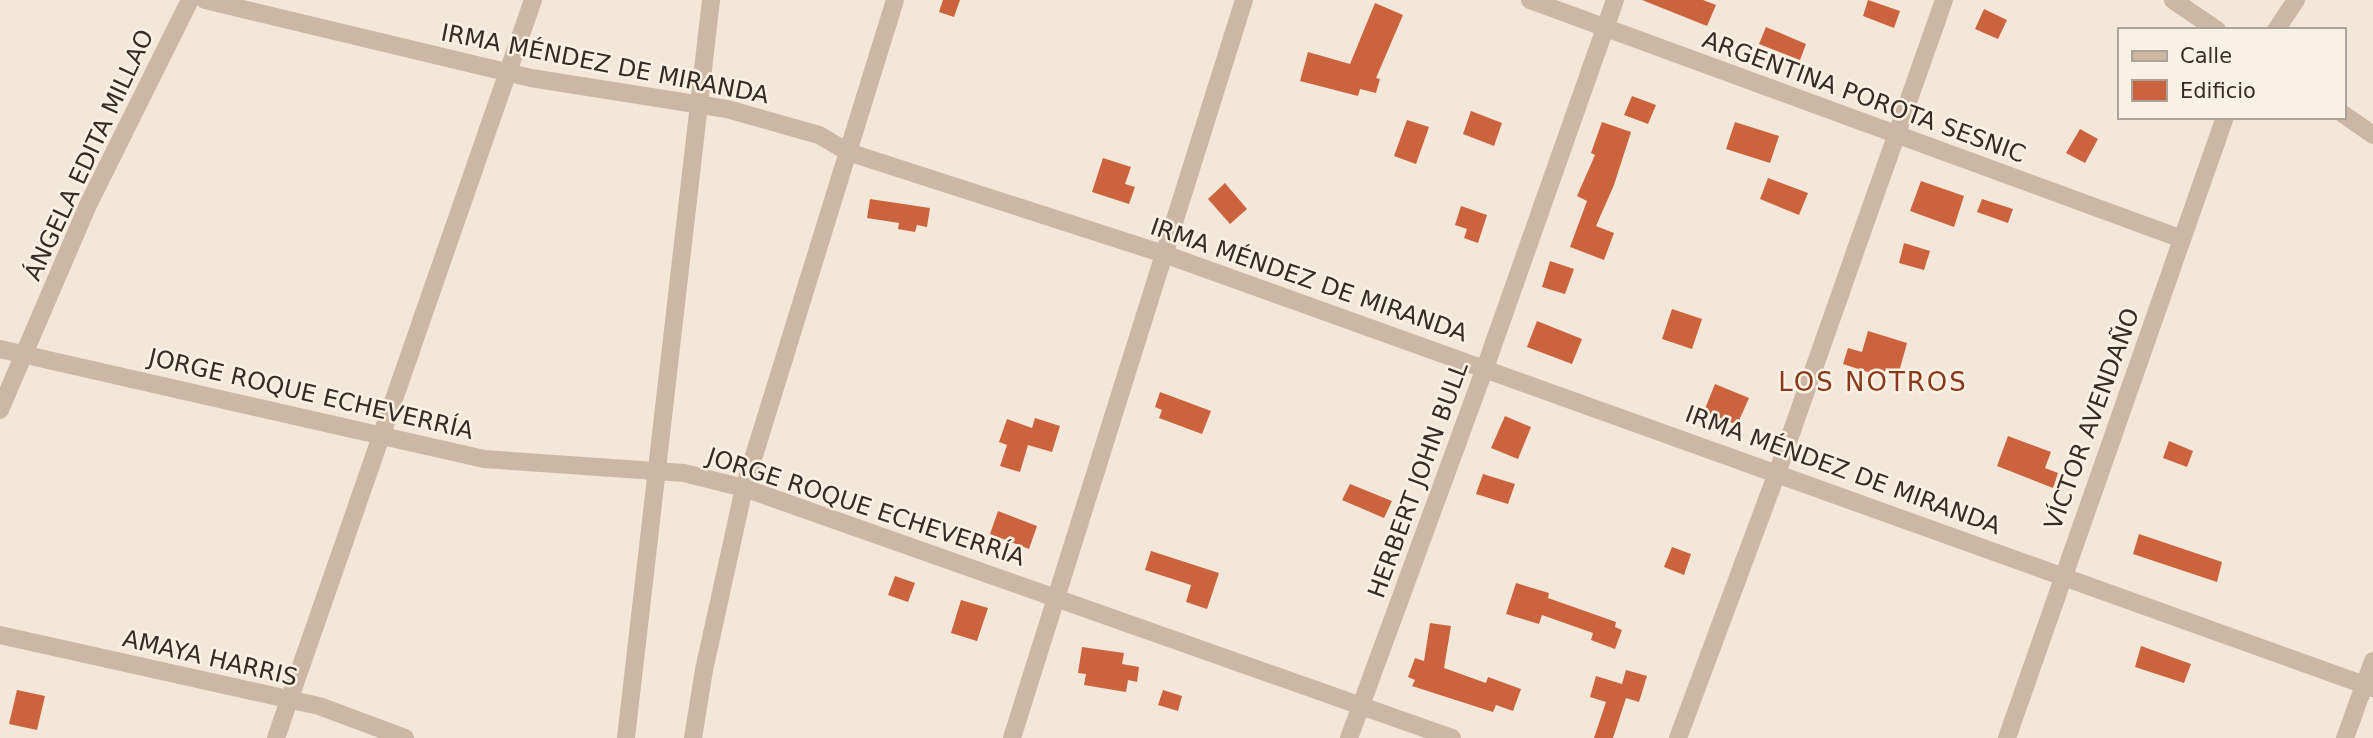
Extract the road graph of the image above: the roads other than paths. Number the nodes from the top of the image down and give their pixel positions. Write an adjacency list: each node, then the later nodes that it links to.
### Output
1 (190, 0): 25 (street, ÁNGELA EDITA MILLAO)
2 (205, 0): 15 (street, IRMA MÉNDEZ DE MIRANDA)
3 (533, 0): 15 (street)
4 (711, 0): 16 (street)
5 (895, 0): 21 (street)
6 (1244, 0): 23 (street)
7 (1530, 0): 12 (street, ARGENTINA POROTA SESNIC)
8 (1615, 0): 12 (street, HERBERT JOHN BULL)
9 (1944, 0): 20 (street)
10 (2173, 0): 13 (street)
11 (2296, 0): 14 (street)
12 (1604, 28): 20 (street, ARGENTINA POROTA SESNIC); 26 (street, HERBERT JOHN BULL)
13 (2214, 28)
14 (2277, 28)
15 (508, 73): 16 (street, IRMA MÉNDEZ DE MIRANDA); 28 (street)
16 (700, 104): 21 (street, IRMA MÉNDEZ DE MIRANDA); 29 (street)
17 (2345, 115): 19 (street)
18 (2224, 119): 22 (street, VÍCTOR AVENDAÑO)
19 (2373, 135)
20 (1896, 136): 22 (street, ARGENTINA POROTA SESNIC); 30 (street)
21 (848, 152): 23 (street, IRMA MÉNDEZ DE MIRANDA); 31 (street)
22 (2182, 239): 32 (street, VÍCTOR AVENDAÑO)
23 (1164, 254): 26 (street, IRMA MÉNDEZ DE MIRANDA); 33 (street)
24 (0, 349): 25 (street, JORGE ROQUE ECHEVERRÍA)
25 (25, 354): 27 (street, ÁNGELA EDITA MILLAO); 28 (street, JORGE ROQUE ECHEVERRÍA)
26 (1485, 368): 30 (street, IRMA MÉNDEZ DE MIRANDA); 38 (street, HERBERT JOHN BULL)
27 (0, 410)
28 (382, 434): 29 (street, JORGE ROQUE ECHEVERRÍA); 37 (street)
29 (658, 471): 31 (street, JORGE ROQUE ECHEVERRÍA); 41 (street)
30 (1777, 473): 32 (street, IRMA MÉNDEZ DE MIRANDA); 46 (street)
31 (744, 488): 33 (street, JORGE ROQUE ECHEVERRÍA); 42 (street)
32 (2062, 575): 36 (street, IRMA MÉNDEZ DE MIRANDA); 47 (street, VÍCTOR AVENDAÑO)
33 (1057, 597): 38 (street, JORGE ROQUE ECHEVERRÍA); 43 (street)
34 (0, 635): 37 (street, AMAYA HARRIS)
35 (2373, 661): 36 (street)
36 (2368, 687): 48 (street)
37 (287, 701): 39 (street); 40 (street, AMAYA HARRIS)
38 (1361, 704): 44 (street, HERBERT JOHN BULL); 45 (street, JORGE ROQUE ECHEVERRÍA)
39 (276, 738)
40 (405, 738)
41 (626, 738)
42 (693, 738)
43 (1012, 738)
44 (1349, 738)
45 (1452, 738)
46 (1678, 738)
47 (2007, 738)
48 (2345, 738)

